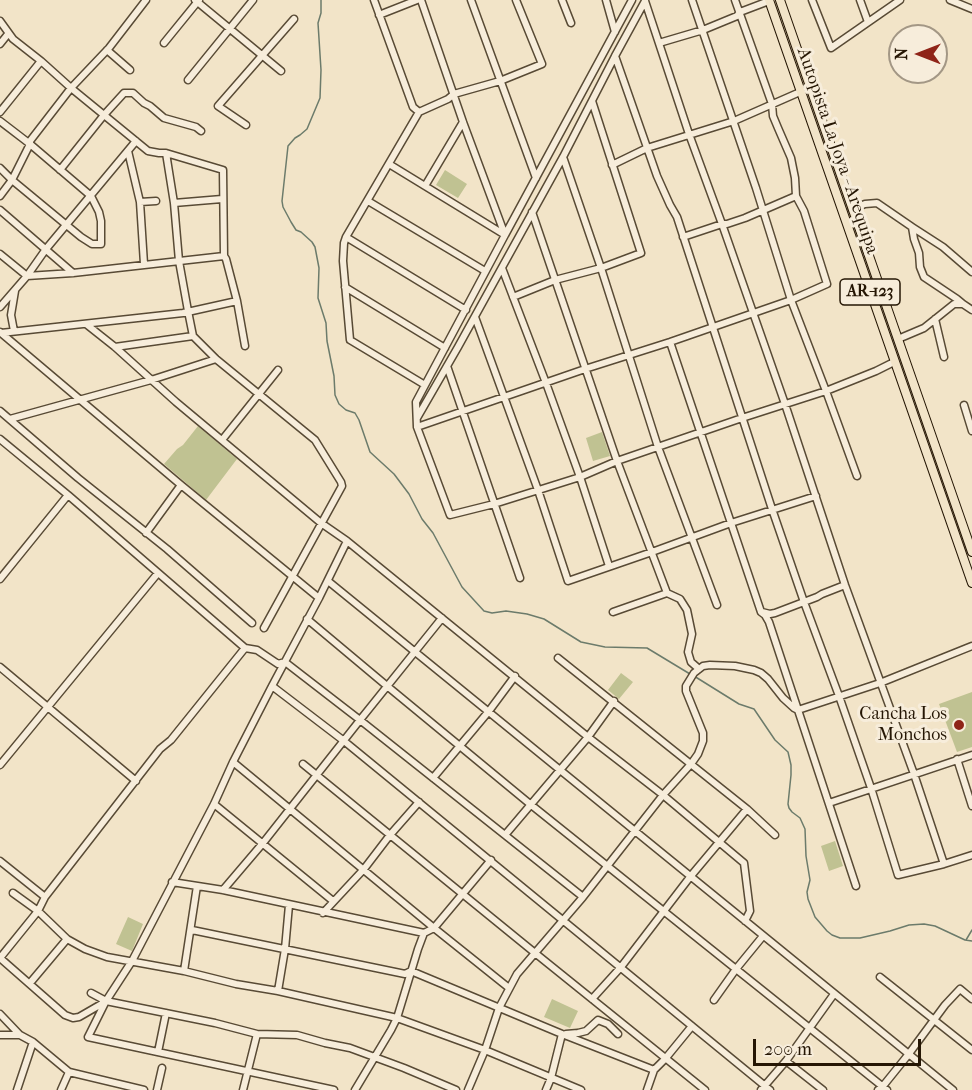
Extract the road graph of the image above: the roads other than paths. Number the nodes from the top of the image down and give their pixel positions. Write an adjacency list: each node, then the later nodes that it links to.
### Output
1 (146, 0): 34 (street)
2 (197, 0): 27 (street); 31 (street)
3 (253, 0): 27 (street)
4 (374, 0): 22 (street)
5 (419, 0): 22 (street); 44 (street)
6 (471, 0): 41 (street)
7 (516, 0): 41 (street)
8 (562, 0): 26 (street)
9 (606, 0): 29 (street)
10 (632, 0): 29 (street)
11 (692, 0): 28 (street)
12 (735, 0): 21 (street)
13 (780, 0): 77 (main road, Autopista La Joya - Arequipa / AR-123)
14 (812, 0): 25 (street)
15 (860, 0): 25 (street)
16 (900, 0): 25 (street)
17 (645, 1): 32 (street); 36 (street)
18 (769, 1): 21 (street); 43 (main road, Autopista La Joya - Arequipa / AR-123)
19 (953, 1): 20 (street)
20 (972, 9)
21 (740, 12): 28 (street); 46 (street)
22 (380, 15): 48 (street)
23 (294, 19): 35 (street)
24 (0, 21): 30 (street)
25 (868, 22)
26 (571, 23)
27 (229, 29): 35 (street); 40 (street)
28 (703, 30): 32 (street); 50 (street)
29 (615, 32): 66 (street)
30 (8, 34): 33 (street); 37 (street)
31 (164, 43)
32 (658, 43): 55 (street)
33 (0, 44)
34 (107, 50): 38 (street); 42 (street)
35 (262, 55): 39 (street); 53 (street)
36 (615, 56): 45 (street); 58 (street)
37 (41, 61): 42 (street); 47 (street)
38 (130, 70)
39 (281, 71)
40 (188, 80)
41 (500, 81): 44 (street); 66 (street)
42 (71, 88): 49 (street); 57 (street)
43 (800, 92): 46 (street); 125 (main road, Autopista La Joya - Arequipa / AR-123)
44 (454, 94): 48 (street); 52 (street)
45 (592, 101): 61 (street); 63 (street)
46 (772, 104): 50 (street); 71 (street)
47 (0, 112)
48 (419, 112): 62 (street)
49 (104, 115): 54 (street); 56 (street); 65 (street)
50 (734, 121): 55 (street); 79 (street)
51 (0, 122): 57 (street)
52 (463, 122): 68 (street); 84 (street)
53 (246, 125)
54 (201, 130)
55 (689, 134): 58 (street); 81 (street)
56 (136, 141): 59 (street); 60 (street)
57 (30, 144): 65 (street); 67 (street)
58 (647, 148): 63 (street); 86 (street)
59 (128, 151): 70 (street); 75 (street)
60 (166, 153): 72 (street); 76 (street)
61 (563, 157): 80 (street); 93 (street)
62 (389, 164): 68 (street); 74 (street)
63 (612, 165): 93 (street)
64 (0, 168): 67 (street)
65 (60, 170): 70 (street)
66 (536, 178): 84 (street)
67 (12, 180): 69 (street); 82 (street)
68 (425, 186): 84 (street)
69 (0, 196)
70 (92, 196): 82 (street); 82 (street)
71 (796, 196): 79 (street); 102 (street)
72 (222, 199): 76 (street); 89 (street)
73 (156, 201): 75 (street)
74 (368, 201): 85 (street); 94 (street)
75 (140, 202): 91 (street)
76 (174, 203): 90 (street)
77 (852, 208): 83 (street); 117 (main road, Autopista La Joya - Arequipa / AR-123)
78 (0, 210): 87 (street)
79 (762, 211): 81 (street); 102 (street)
80 (532, 212): 92 (street); 98 (street)
81 (722, 224): 86 (street); 109 (street)
82 (66, 226): 87 (street)
83 (912, 227): 95 (street); 104 (street)
84 (505, 235): 94 (street)
85 (346, 237): 99 (street); 106 (street)
86 (683, 237): 113 (street)
87 (46, 249): 96 (street); 97 (street)
88 (0, 254): 97 (street)
89 (224, 256): 90 (street); 103 (street)
90 (179, 261): 91 (street); 108 (street)
91 (144, 264): 96 (street)
92 (502, 268): 101 (street); 110 (street)
93 (601, 268): 98 (street); 122 (street)
94 (485, 272): 106 (street)
95 (972, 272)
96 (73, 273): 97 (street)
97 (27, 276): 100 (street)
98 (555, 280): 101 (street); 127 (street)
99 (345, 287): 121 (street); 131 (street)
100 (16, 288): 105 (street); 114 (street)
101 (513, 297): 130 (street)
102 (791, 300): 109 (street); 132 (street)
103 (237, 301): 108 (street); 119 (street)
104 (963, 304): 107 (street); 111 (street)
105 (0, 307)
106 (465, 310): 121 (street)
107 (972, 310)
108 (188, 311): 112 (street); 116 (street)
109 (753, 313): 113 (street); 136 (street)
110 (475, 317): 126 (street); 134 (street)
111 (934, 320): 117 (street); 123 (street)
112 (86, 324): 114 (street); 120 (street)
113 (713, 327): 118 (street); 141 (street)
114 (14, 332): 115 (street)
115 (0, 333): 135 (street)
116 (194, 336): 120 (street); 124 (street)
117 (898, 339): 164 (main road, Autopista La Joya - Arequipa / AR-123)
118 (670, 342): 122 (street); 145 (street)
119 (245, 346)
120 (115, 347): 129 (street)
121 (445, 348): 131 (street)
122 (628, 356): 127 (street); 148 (street)
123 (944, 357)
124 (216, 359): 129 (street); 133 (street)
125 (894, 362): 132 (street); 171 (main road, Autopista La Joya - Arequipa / AR-123)
126 (447, 366): 139 (street); 140 (street)
127 (585, 369): 130 (street); 149 (street)
128 (278, 370): 133 (street)
129 (151, 380): 135 (street); 147 (street)
130 (546, 383): 134 (street); 151 (street)
131 (425, 385): 140 (street)
132 (826, 391): 136 (street); 150 (street)
133 (258, 394): 147 (street); 158 (street)
134 (505, 398): 139 (street); 153 (street)
135 (80, 400): 142 (street); 152 (street)
136 (785, 404): 141 (street); 155 (street)
137 (964, 405): 144 (street)
138 (0, 411): 142 (street)
139 (463, 412): 143 (street); 156 (street)
140 (417, 418): 143 (street)
141 (742, 418): 145 (street); 157 (street)
142 (10, 420): 160 (street)
143 (417, 427): 156 (street)
144 (972, 431)
145 (700, 433): 148 (street); 159 (street)
146 (0, 438): 154 (street)
147 (222, 440): 158 (street)
148 (657, 447): 149 (street); 161 (street)
149 (617, 461): 151 (street); 163 (street)
150 (857, 476)
151 (580, 477): 153 (street); 165 (street)
152 (181, 485): 160 (street); 167 (street)
153 (538, 490): 156 (street); 165 (street)
154 (68, 495): 166 (street); 169 (street)
155 (816, 496): 157 (street); 172 (street)
156 (494, 504): 168 (street)
157 (772, 509): 159 (street); 175 (street)
158 (321, 523): 162 (street); 167 (street)
159 (731, 523): 161 (street); 178 (street)
160 (146, 533): 181 (street)
161 (691, 537): 163 (street); 176 (street)
162 (347, 542): 170 (street); 179 (street)
163 (652, 552): 165 (street); 173 (street)
164 (972, 552)
165 (609, 566)
166 (158, 573): 184 (street); 196 (street)
167 (292, 575): 174 (street); 182 (street)
168 (520, 578)
169 (0, 579)
170 (328, 580): 174 (street); 185 (street)
171 (972, 583)
172 (845, 585): 175 (street); 191 (street)
173 (667, 593): 177 (street); 189 (street)
174 (319, 598): 180 (street)
175 (804, 602): 178 (street); 194 (street)
176 (717, 605)
177 (613, 612)
178 (761, 612): 197 (street)
179 (442, 618): 185 (street); 190 (street)
180 (307, 619): 187 (street); 193 (street)
181 (252, 623)
182 (264, 628)
183 (972, 646): 191 (street)
184 (245, 648): 187 (street); 213 (street)
185 (415, 652): 193 (street); 198 (street)
186 (558, 658): 195 (street)
187 (285, 662): 192 (street); 199 (street)
188 (0, 667): 196 (street)
189 (699, 669): 197 (street); 207 (street)
190 (515, 676): 198 (street); 200 (street)
191 (880, 683): 194 (street); 211 (street)
192 (272, 686): 201 (street); 205 (street)
193 (387, 686): 199 (street); 202 (street)
194 (839, 696): 197 (street); 214 (street)
195 (614, 701): 200 (street); 207 (street)
196 (49, 707): 208 (street); 213 (street)
197 (798, 710): 217 (street)
198 (489, 711): 202 (street); 209 (street)
199 (360, 720): 201 (street); 212 (street)
200 (588, 737): 209 (street); 215 (street)
201 (345, 741): 210 (street); 216 (street)
202 (459, 745): 212 (street); 219 (street)
203 (972, 755): 204 (street)
204 (957, 759): 211 (street); 220 (street)
205 (233, 762): 218 (street); 221 (street)
206 (303, 764): 210 (street)
207 (691, 764): 215 (street); 222 (street)
208 (0, 765)
209 (560, 770): 219 (street); 223 (street)
210 (317, 774): 221 (street); 224 (street)
211 (914, 774): 214 (street); 232 (street)
212 (433, 778): 225 (street)
213 (136, 781): 242 (street)
214 (872, 789): 217 (street); 232 (street)
215 (663, 795): 223 (street); 228 (street)
216 (419, 802): 224 (street); 230 (street)
217 (829, 803): 238 (street)
218 (214, 804): 227 (street); 236 (street)
219 (530, 804): 225 (street); 233 (street)
220 (972, 806)
221 (289, 809): 227 (street); 234 (street)
222 (747, 809): 226 (street); 228 (street)
223 (634, 831): 233 (street); 235 (street)
224 (390, 835): 234 (street); 241 (street)
225 (505, 835): 243 (street)
226 (776, 835)
227 (263, 843): 239 (street); 244 (street)
228 (720, 843): 235 (street); 250 (street)
229 (972, 855): 232 (street)
230 (491, 860): 241 (street); 249 (street)
231 (0, 861): 242 (street)
232 (944, 864)
233 (607, 865): 243 (street); 246 (street)
234 (364, 869): 244 (street); 251 (street)
235 (690, 877): 246 (street); 250 (street)
236 (172, 882): 237 (street); 259 (street)
237 (197, 886): 239 (street); 252 (street)
238 (855, 886)
239 (223, 891): 245 (street)
240 (13, 893): 247 (street)
241 (463, 893): 251 (street); 257 (street)
242 (45, 897): 247 (street)
243 (583, 897): 249 (street)
244 (333, 901): 248 (street)
245 (289, 905): 248 (street); 256 (street)
246 (664, 910): 260 (street); 261 (street)
247 (38, 911): 255 (street); 258 (street)
248 (323, 912): 253 (street)
249 (563, 920): 257 (street); 260 (street)
250 (745, 921): 254 (street)
251 (434, 928): 253 (street); 266 (street)
252 (192, 930): 256 (street); 262 (street)
253 (424, 933): 263 (street)
254 (763, 936): 261 (street); 269 (street)
255 (67, 939): 259 (street); 265 (street)
256 (285, 950): 263 (street); 267 (street)
257 (535, 953): 266 (street); 270 (street)
258 (0, 958): 265 (street)
259 (132, 960): 262 (street); 273 (street)
260 (621, 967): 270 (street); 279 (street)
261 (736, 969): 272 (street); 280 (street)
262 (184, 971): 267 (street)
263 (411, 971): 274 (street); 277 (street)
264 (880, 977): 278 (street)
265 (30, 983): 273 (street)
266 (509, 988): 274 (street)
267 (278, 991): 277 (street)
268 (91, 993): 273 (street)
269 (834, 994): 280 (street); 290 (street)
270 (592, 999): 292 (street)
271 (972, 999): 278 (street)
272 (714, 1000)
273 (106, 1001): 275 (street); 289 (street)
274 (499, 1008): 282 (street); 287 (street)
275 (166, 1013): 281 (street); 289 (street)
276 (0, 1014): 285 (street)
277 (397, 1018): 287 (street); 291 (street)
278 (935, 1020): 288 (street); 290 (street)
279 (692, 1026): 292 (street); 299 (street)
280 (809, 1028): 293 (street); 300 (street)
281 (257, 1034): 291 (street); 296 (street)
282 (562, 1034): 283 (street); 295 (street); 298 (street)
283 (618, 1034)
284 (0, 1035): 285 (street)
285 (20, 1035): 286 (street)
286 (33, 1042): 297 (street); 301 (street)
287 (485, 1050): 298 (street); 309 (street)
288 (972, 1050)
289 (158, 1052): 296 (street)
290 (908, 1054): 300 (street); 315 (street)
291 (375, 1057): 307 (street); 308 (street)
292 (665, 1059): 295 (street); 313 (street)
293 (786, 1061): 299 (street); 314 (street)
294 (162, 1068): 304 (street)
295 (654, 1070): 312 (street)
296 (247, 1071): 305 (street); 306 (street)
297 (69, 1072): 302 (street); 303 (street)
298 (551, 1078): 310 (street); 311 (street)
299 (765, 1089)
300 (883, 1089)
301 (17, 1090)
302 (61, 1090)
303 (144, 1090)
304 (156, 1090)
305 (243, 1090)
306 (334, 1090)
307 (356, 1090)
308 (456, 1090)
309 (468, 1090)
310 (546, 1090)
311 (581, 1090)
312 (647, 1090)
313 (705, 1090)
314 (823, 1090)
315 (953, 1090)

